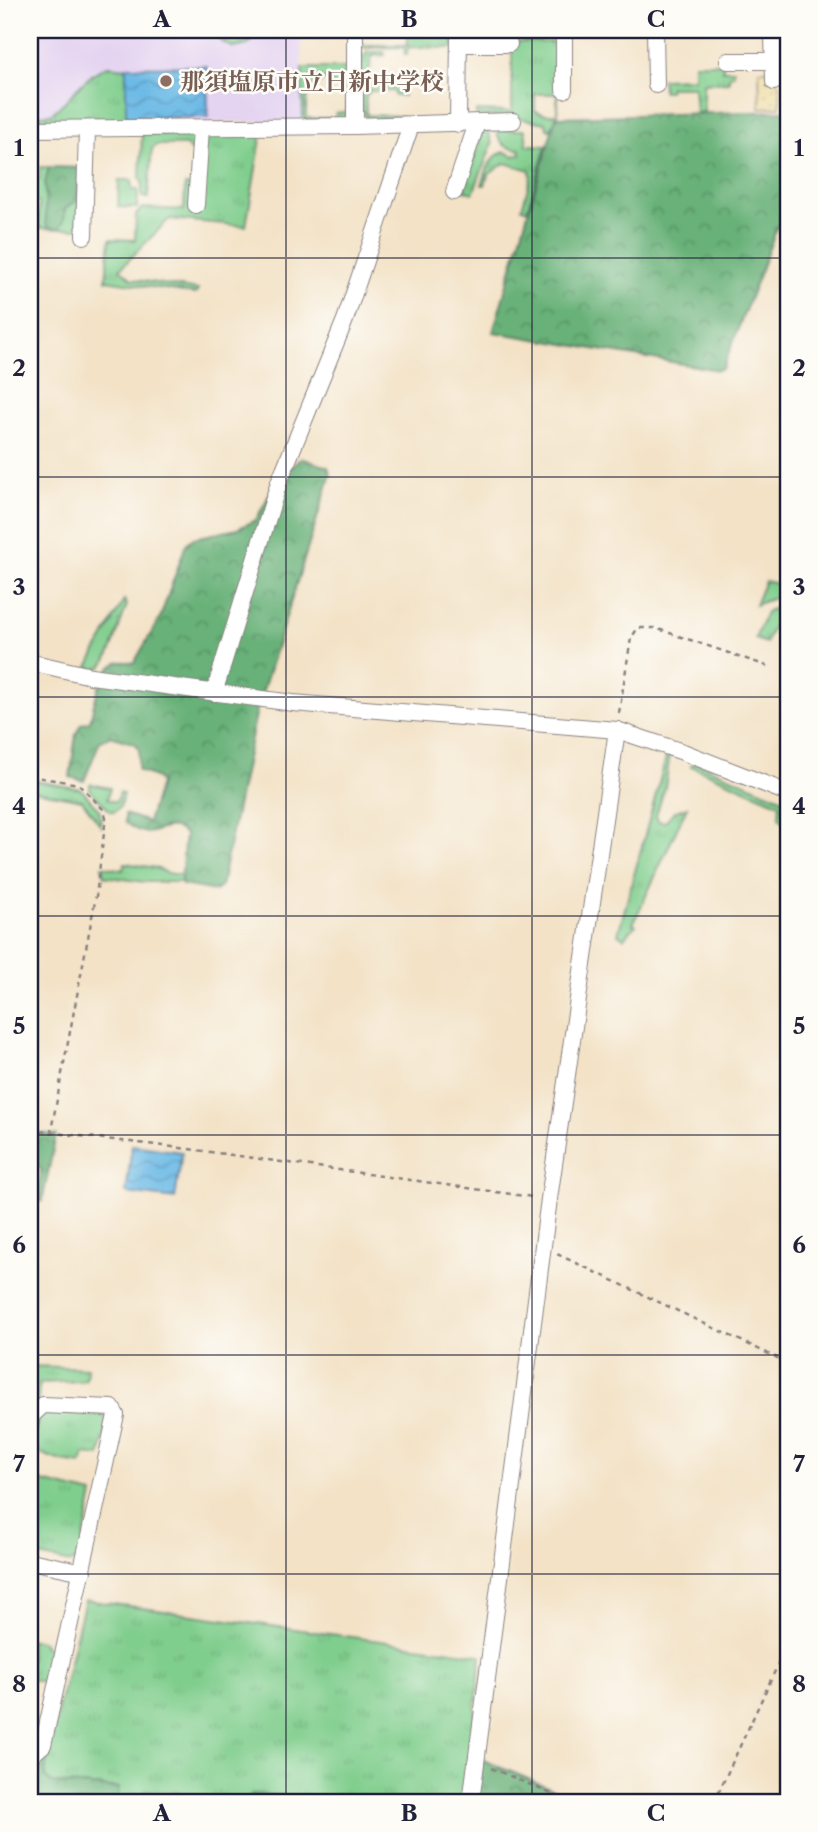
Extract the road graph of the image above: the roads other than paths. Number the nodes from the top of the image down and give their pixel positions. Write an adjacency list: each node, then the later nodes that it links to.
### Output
1 (355, 30): 16 (street)
2 (564, 30): 11 (street)
3 (655, 30): 10 (street)
4 (774, 30): 8 (street)
5 (459, 37): 6 (street); 14 (street)
6 (509, 44)
7 (728, 61): 8 (street)
8 (774, 61): 9 (street)
9 (774, 82)
10 (656, 85)
11 (564, 90)
12 (513, 121): 13 (street)
13 (477, 123): 14 (street); 20 (street)
14 (458, 124): 15 (street)
15 (411, 125): 16 (street); 24 (street)
16 (355, 126): 17 (street)
17 (201, 128): 19 (street); 21 (street)
18 (30, 129): 19 (street)
19 (87, 129): 22 (street)
20 (454, 192)
21 (196, 205)
22 (84, 236)
23 (30, 662): 24 (street)
24 (214, 693): 25 (street)
25 (617, 730): 26 (street); 31 (street)
26 (788, 793)
27 (30, 1426): 29 (street)
28 (30, 1561): 29 (street)
29 (83, 1572): 30 (street)
30 (30, 1752)
31 (471, 1802)

